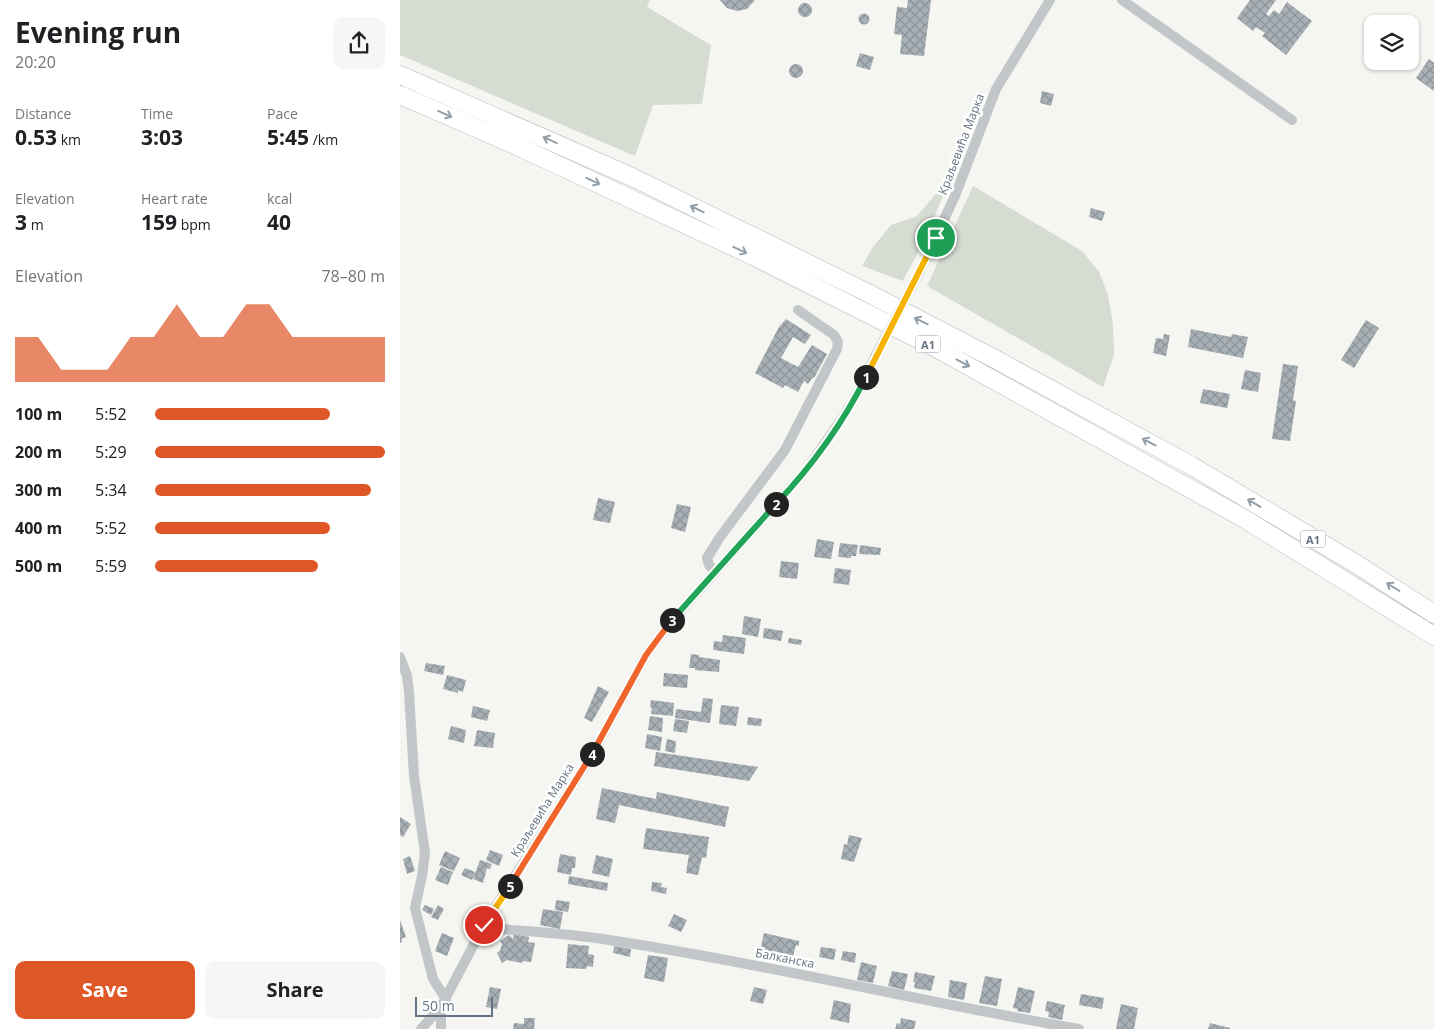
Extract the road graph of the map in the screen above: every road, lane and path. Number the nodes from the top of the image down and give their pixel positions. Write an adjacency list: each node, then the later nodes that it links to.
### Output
1 (1050, 0): 7 (street, Краљевића Марка, bridge)
2 (1122, 0): 5 (street)
3 (400, 75): 8 (highway, A1, one-way to 3)
4 (400, 95): 9 (highway, A1, one-way to 9)
5 (1292, 120)
6 (798, 310): 7 (street)
7 (715, 572): 11 (street, Краљевића Марка)
8 (1434, 614)
9 (1434, 636)
10 (400, 657): 12 (street)
11 (484, 925): 12 (street, Краљевића Марка); 15 (street, Балканска)
12 (443, 1003): 13 (street); 14 (street, Краљевића Марка)
13 (421, 1029)
14 (441, 1029)
15 (1079, 1029)

